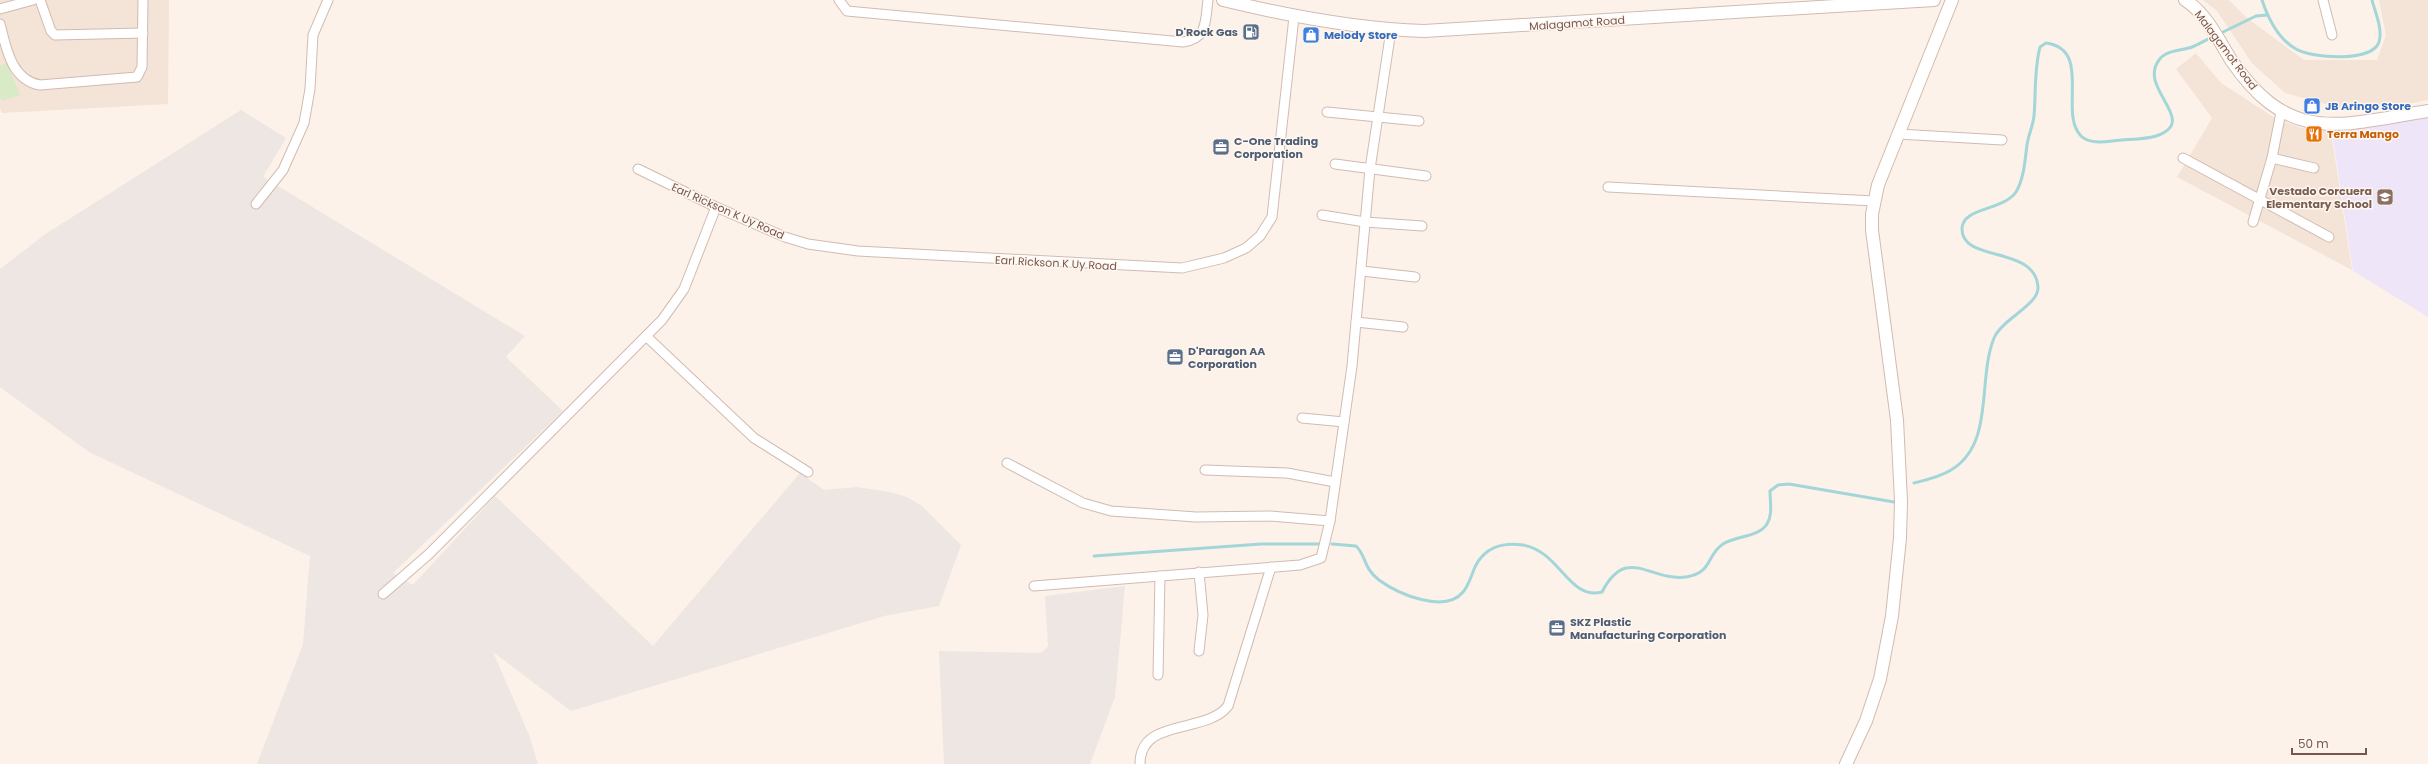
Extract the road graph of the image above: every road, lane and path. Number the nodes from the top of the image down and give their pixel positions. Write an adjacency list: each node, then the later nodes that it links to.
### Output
1 (33, 0): 12 (street)
2 (40, 0): 16 (street)
3 (143, 0): 16 (street)
4 (328, 0): 36 (street)
5 (839, 0): 6 (street)
6 (1208, 0)
7 (1223, 0): 13 (street, Malagamot Road)
8 (1934, 0): 15 (street, Malagamot Road)
9 (1952, 0): 24 (street)
10 (2185, 0): 21 (street, Malagamot Road)
11 (2323, 0): 17 (street)
12 (0, 8)
13 (1294, 18): 15 (street, Malagamot Road); 37 (street, Earl Rickson K Uy Road)
14 (0, 24): 18 (street)
15 (1391, 30): 22 (street)
16 (143, 33): 18 (street)
17 (2332, 34)
18 (4, 55)
19 (2428, 111): 21 (street, Malagamot Road)
20 (1327, 112): 22 (street)
21 (2281, 112): 27 (street)
22 (1376, 118): 23 (street); 31 (street)
23 (1419, 121)
24 (1898, 134): 25 (street); 35 (street)
25 (2002, 140)
26 (2183, 158): 34 (street)
27 (2272, 158): 29 (street); 34 (street)
28 (1335, 164): 31 (street)
29 (2314, 168)
30 (638, 169): 37 (street, Earl Rickson K Uy Road)
31 (1370, 169): 32 (street); 39 (street)
32 (1426, 176)
33 (1608, 188): 35 (street)
34 (2260, 200): 40 (street); 42 (street)
35 (1874, 201): 63 (street)
36 (256, 204)
37 (716, 207): 47 (street)
38 (1322, 215): 39 (street)
39 (1365, 222): 41 (street); 43 (street)
40 (2253, 222)
41 (1422, 226)
42 (2329, 237)
43 (1362, 271): 44 (street); 45 (street)
44 (1415, 277)
45 (1356, 322): 46 (street); 49 (street)
46 (1403, 328)
47 (646, 336): 52 (street); 59 (street)
48 (1302, 418): 49 (street)
49 (1344, 422): 53 (street)
50 (1007, 463): 54 (street)
51 (1205, 470): 53 (street)
52 (808, 472)
53 (1336, 482): 54 (street)
54 (1330, 520): 55 (street)
55 (1271, 567): 56 (street); 62 (street)
56 (1199, 572): 57 (street); 60 (street)
57 (1160, 576): 58 (street); 61 (street)
58 (1034, 586)
59 (383, 594)
60 (1199, 651)
61 (1158, 675)
62 (1140, 764)
63 (1846, 764)

